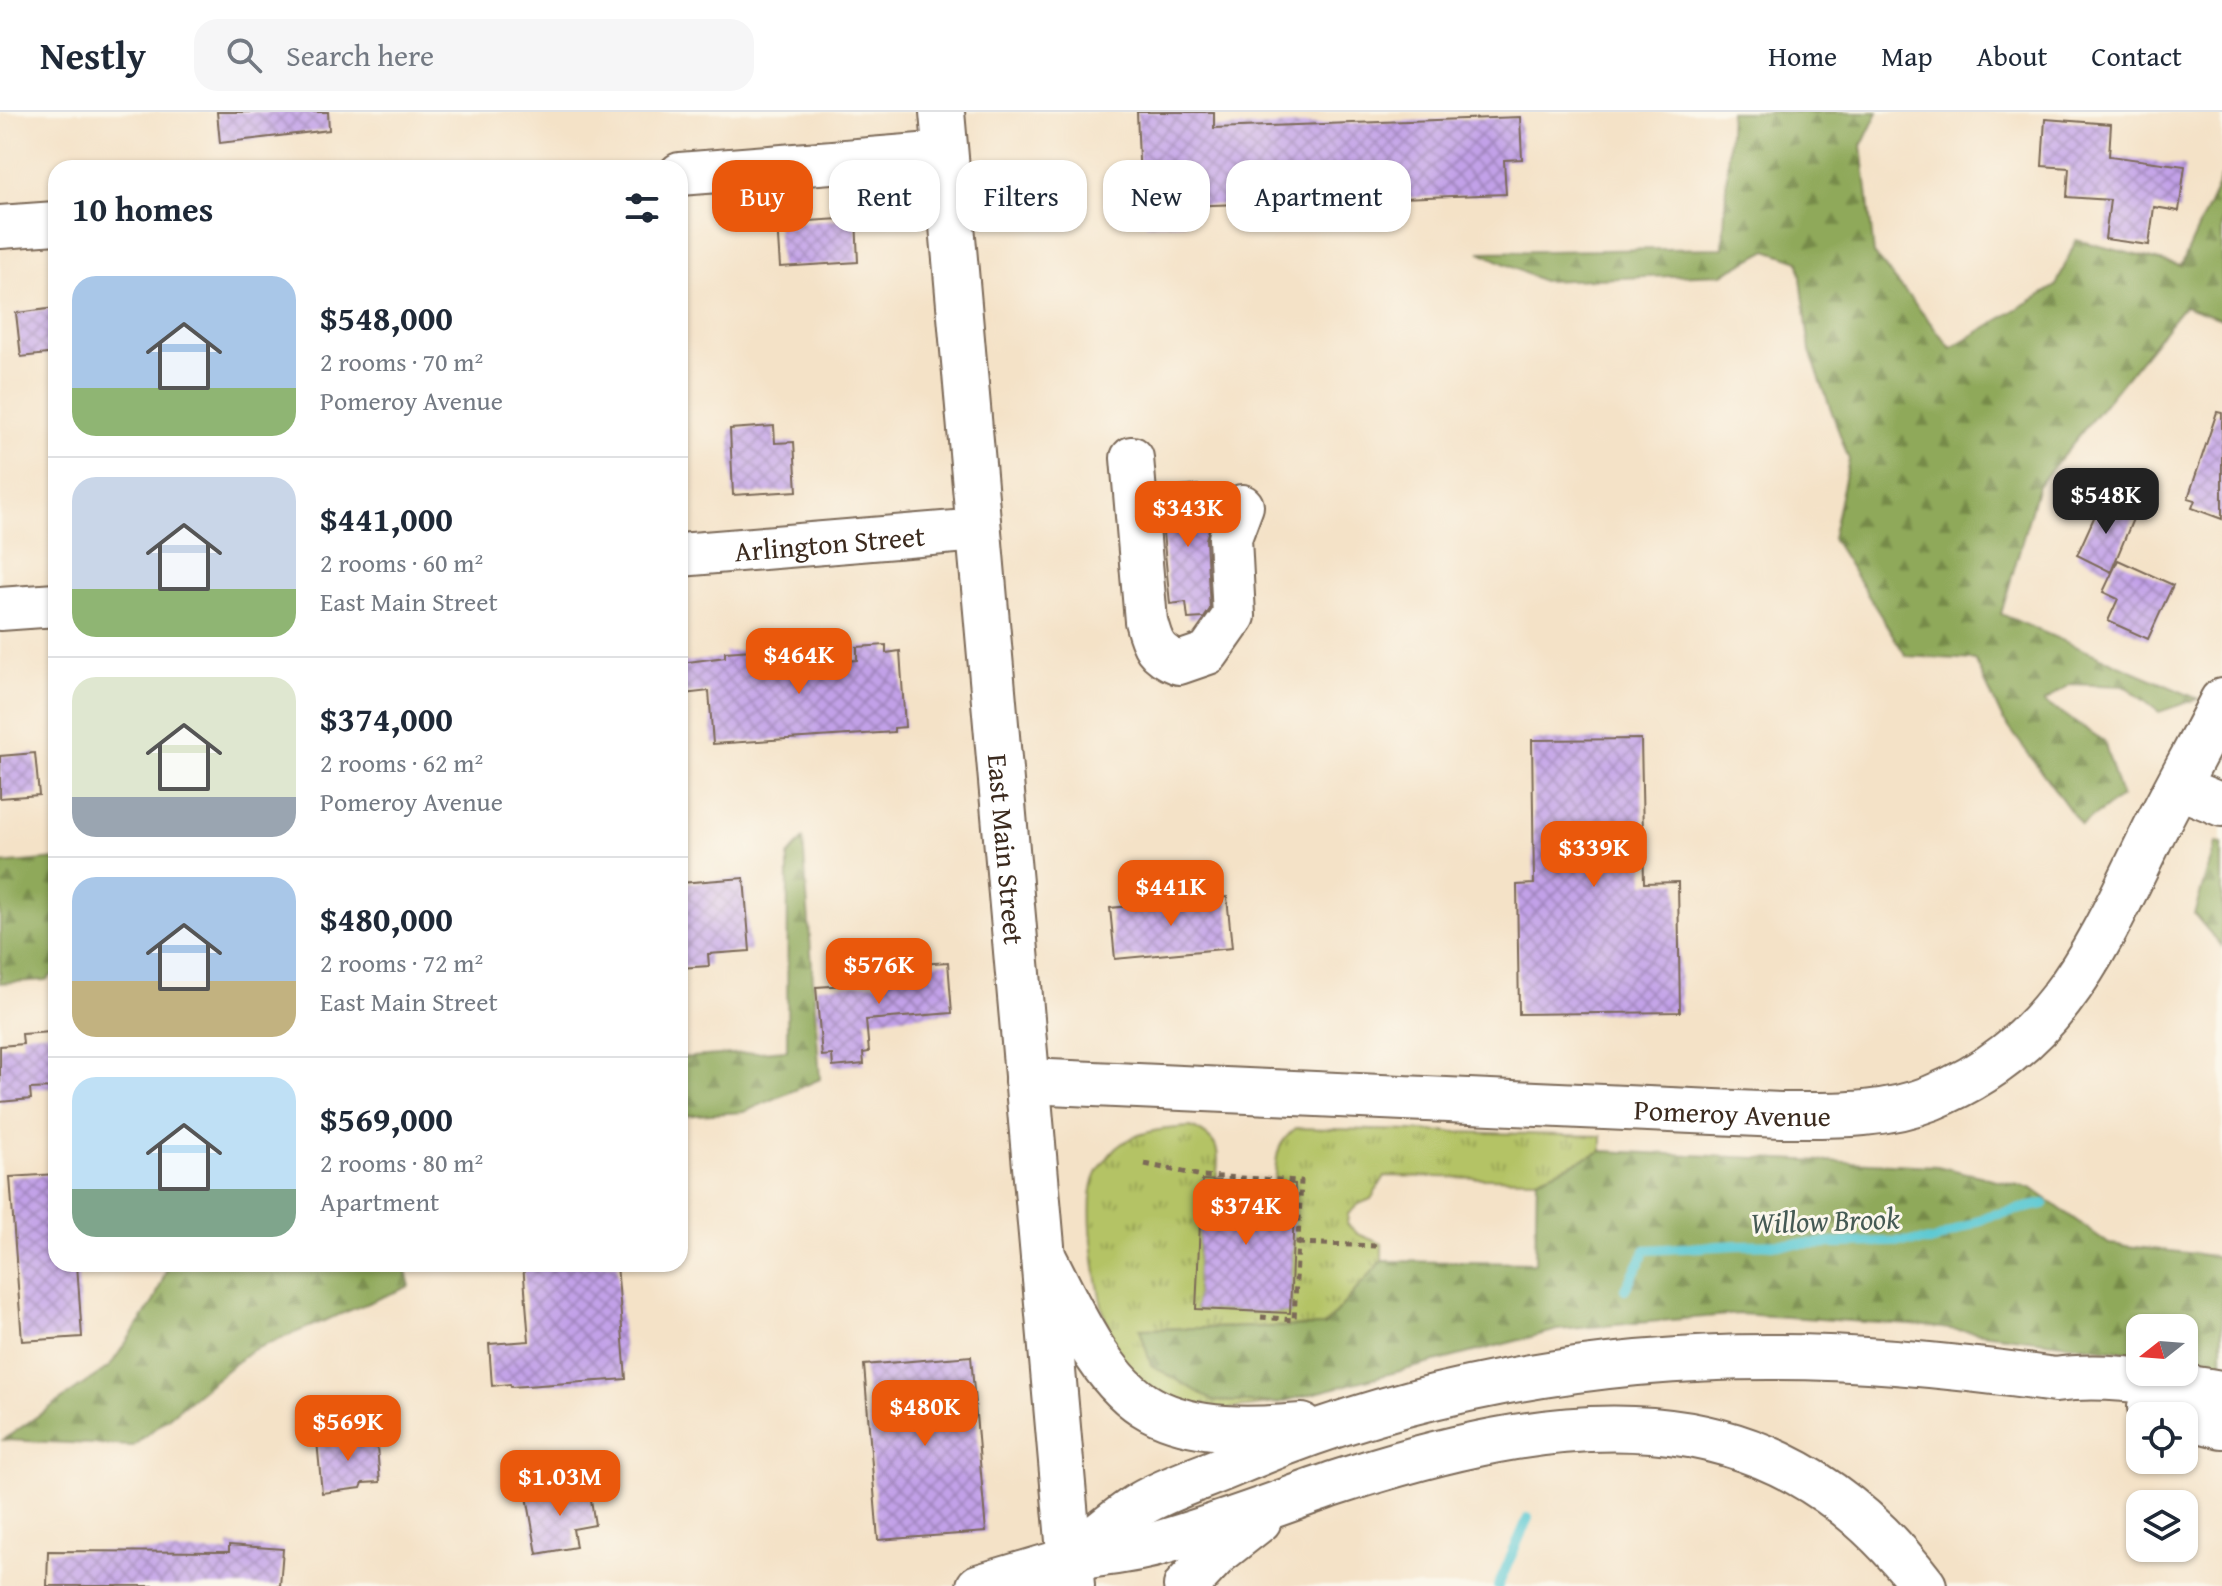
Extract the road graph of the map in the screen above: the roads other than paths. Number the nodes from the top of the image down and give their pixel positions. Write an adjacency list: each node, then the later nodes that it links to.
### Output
1 (944, 132): 2 (street); 7 (main road, East Main Street)
2 (688, 173)
3 (48, 224): 4 (street)
4 (0, 227)
5 (1132, 458): 6 (street)
6 (1242, 506)
7 (979, 530): 8 (street, Arlington Street); 14 (main road, East Main Street)
8 (688, 554)
9 (48, 606): 10 (street)
10 (0, 609)
11 (2222, 701): 12 (main road, Pomeroy Avenue)
12 (2178, 787): 13 (street); 14 (main road, Pomeroy Avenue)
13 (2222, 805)
14 (1027, 1081): 15 (main road, East Main Street)
15 (1043, 1256): 18 (main road); 21 (main road, East Main Street)
16 (2055, 1380): 17 (main road); 18 (main road); 19 (main road)
17 (2222, 1393)
18 (1348, 1422): 21 (main road)
19 (2222, 1426)
20 (1288, 1500): 21 (main road); 23 (main road); 24 (main road)
21 (1070, 1573): 22 (street)
22 (978, 1586)
23 (1186, 1586)
24 (1924, 1586)

